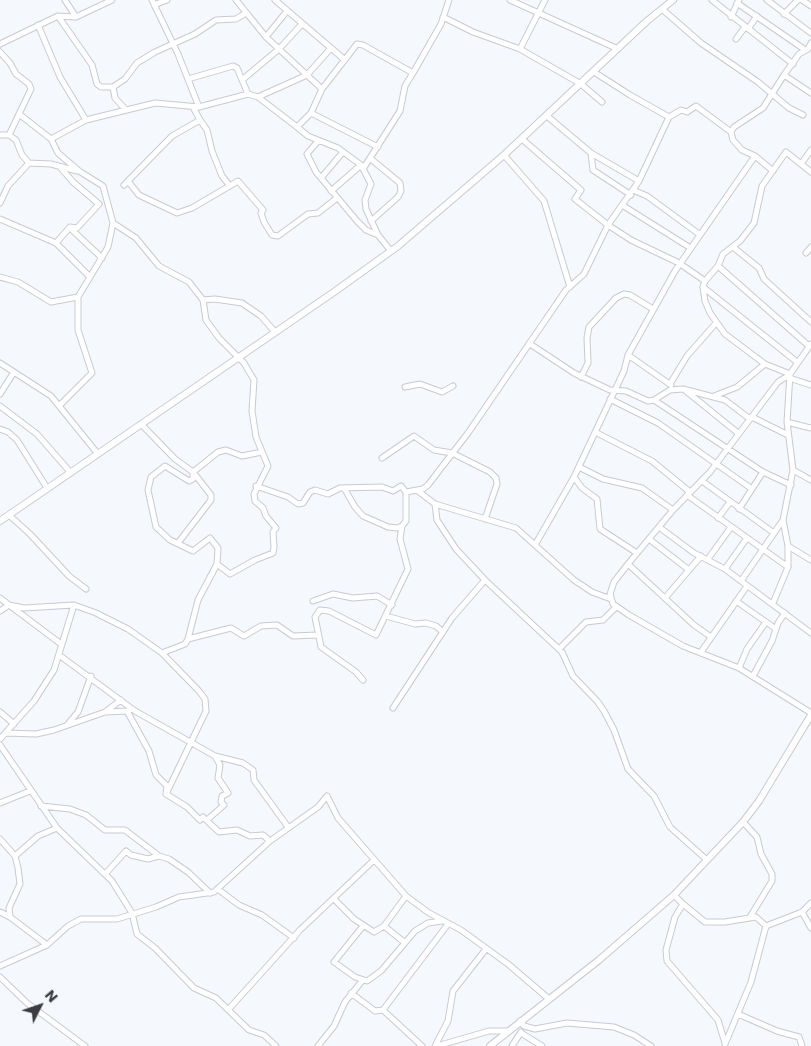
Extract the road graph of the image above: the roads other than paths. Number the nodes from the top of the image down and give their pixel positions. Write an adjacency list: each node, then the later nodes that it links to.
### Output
1 (65, 0): 23 (street)
2 (112, 0): 23 (street)
3 (167, 0): 13 (street)
4 (236, 0): 17 (street)
5 (275, 0): 18 (street)
6 (449, 0): 24 (street)
7 (510, 0): 19 (street)
8 (545, 0): 19 (street)
9 (673, 0): 16 (street)
10 (712, 0): 25 (street)
11 (767, 0): 20 (street)
12 (800, 0): 15 (street); 20 (street)
13 (153, 2): 34 (street)
14 (738, 2): 22 (street); 25 (street)
15 (811, 6)
16 (662, 9): 37 (street); 52 (street)
17 (246, 12): 30 (street); 34 (street)
18 (288, 12): 26 (street); 30 (street)
19 (537, 14): 36 (street); 37 (street)
20 (784, 14): 29 (street)
21 (58, 16): 23 (street); 27 (street); 50 (street)
22 (757, 16): 28 (street); 38 (street)
23 (76, 17)
24 (443, 17): 36 (street); 44 (street)
25 (731, 17): 28 (street)
26 (302, 24): 35 (street); 39 (street)
27 (38, 25): 32 (street); 64 (street)
28 (746, 28): 31 (street); 42 (street)
29 (811, 33)
30 (266, 37): 39 (street)
31 (736, 39)
32 (1, 42)
33 (811, 43): 38 (street)
34 (173, 44): 47 (street); 50 (street)
35 (332, 48): 41 (street); 45 (street)
36 (520, 49): 49 (street)
37 (618, 49): 43 (street)
38 (804, 49): 42 (street)
39 (279, 50): 45 (street); 48 (street)
40 (0, 52): 60 (street)
41 (345, 60): 44 (street); 51 (street)
42 (793, 64): 46 (street)
43 (594, 72): 49 (street); 63 (street)
44 (413, 73): 73 (street)
45 (306, 75): 51 (street); 55 (street)
46 (784, 75): 52 (street); 54 (street)
47 (188, 79): 48 (street); 57 (street)
48 (242, 80): 53 (street)
49 (581, 84): 56 (street); 62 (street)
50 (114, 87): 58 (street)
51 (322, 89): 59 (street)
52 (771, 93): 61 (street); 67 (street)
53 (248, 94): 55 (street); 57 (street)
54 (811, 94)
55 (258, 97): 66 (street)
56 (602, 102)
57 (196, 107): 58 (street); 65 (street)
58 (126, 110): 64 (street)
59 (311, 113): 66 (street); 73 (street)
60 (19, 114): 69 (street); 70 (street)
61 (803, 115)
62 (547, 116): 71 (street); 76 (street)
63 (669, 117): 67 (street); 88 (street)
64 (86, 120): 70 (street)
65 (200, 120): 89 (street); 89 (street)
66 (297, 127): 72 (street)
67 (730, 132): 78 (street)
68 (0, 135): 69 (street)
69 (9, 135): 80 (street)
70 (51, 139): 84 (street)
71 (522, 139): 77 (street); 98 (street)
72 (318, 141): 75 (street); 87 (street)
73 (378, 147): 79 (street)
74 (811, 150): 81 (street)
75 (343, 152): 82 (street); 87 (street)
76 (591, 153): 88 (street); 91 (street)
77 (504, 155): 106 (street); 114 (street)
78 (755, 156): 85 (street); 100 (street)
79 (371, 159): 82 (street); 96 (street)
80 (29, 162): 83 (street); 93 (street)
81 (801, 164): 85 (street); 86 (street)
82 (362, 167): 90 (street); 96 (street)
83 (62, 168): 84 (street); 99 (street)
84 (79, 171): 97 (street)
85 (773, 171): 103 (street)
86 (811, 172)
87 (321, 178): 90 (street)
88 (639, 181): 91 (street)
89 (230, 186): 92 (street)
90 (331, 191): 92 (street)
91 (632, 192): 94 (street); 100 (street)
92 (337, 198): 101 (street)
93 (0, 203)
94 (622, 205): 98 (street); 105 (street)
95 (0, 219): 102 (street)
96 (371, 221): 101 (street)
97 (114, 223): 108 (street); 116 (street)
98 (608, 225): 109 (street); 114 (street)
99 (70, 227): 102 (street); 108 (street)
100 (699, 234): 105 (street)
101 (378, 235): 106 (street)
102 (56, 243): 111 (street)
103 (733, 247): 110 (street); 118 (street)
104 (811, 247): 107 (street)
105 (689, 248): 109 (street)
106 (392, 251): 120 (street)
107 (806, 254)
108 (102, 258): 111 (street)
109 (679, 263): 113 (street); 117 (street)
110 (718, 266): 113 (street); 122 (street)
111 (89, 276): 115 (street)
112 (0, 277): 115 (street)
113 (704, 284): 119 (street); 125 (street)
114 (570, 287): 121 (street)
115 (78, 297): 142 (street)
116 (203, 300): 120 (street); 124 (street)
117 (653, 309): 123 (street); 129 (street)
118 (811, 322)
119 (716, 323): 127 (street); 131 (street)
120 (276, 332): 124 (street)
121 (530, 344): 129 (street); 154 (street)
122 (810, 345): 125 (street)
123 (628, 355): 131 (street); 137 (street)
124 (240, 356): 146 (street); 153 (street)
125 (797, 362): 130 (street)
126 (0, 363): 128 (street)
127 (765, 364): 130 (street); 139 (street)
128 (14, 372): 138 (street); 142 (street)
129 (581, 376): 137 (street)
130 (790, 376): 132 (street); 144 (street); 145 (street)
131 (670, 384): 135 (street)
132 (811, 385)
133 (453, 386): 134 (street)
134 (405, 388)
135 (675, 388): 136 (street); 141 (street)
136 (683, 389): 139 (street); 150 (street)
137 (614, 391): 140 (street); 141 (street)
138 (0, 394)
139 (711, 397): 144 (street)
140 (610, 399): 149 (street); 157 (street)
141 (654, 400): 152 (street)
142 (60, 405): 155 (street)
143 (0, 406): 162 (street)
144 (751, 418): 150 (street); 151 (street)
145 (787, 422): 147 (street); 151 (street)
146 (141, 424): 155 (street); 160 (street)
147 (811, 428)
148 (0, 430): 168 (street)
149 (595, 432): 158 (street); 173 (street)
150 (738, 433): 152 (street)
151 (788, 435): 159 (street)
152 (727, 448): 157 (street); 161 (street)
153 (262, 452): 160 (street); 167 (street)
154 (452, 453): 156 (street); 171 (street); 180 (street)
155 (98, 454): 162 (street)
156 (382, 458)
157 (716, 464): 165 (street); 170 (street)
158 (579, 467): 163 (street); 177 (street)
159 (793, 470): 164 (street); 166 (street)
160 (193, 472): 189 (street); 189 (street)
161 (763, 472): 166 (street); 170 (street)
162 (71, 473): 168 (street)
163 (574, 477): 190 (street); 193 (street)
164 (811, 480)
165 (702, 481): 173 (street); 174 (street)
166 (791, 485): 181 (street)
167 (256, 486): 169 (street); 197 (street)
168 (47, 488): 178 (street)
169 (344, 488): 172 (street); 183 (street)
170 (752, 489): 176 (street)
171 (418, 491): 172 (street); 175 (street)
172 (406, 492): 183 (street)
173 (689, 494): 177 (street); 179 (street)
174 (730, 502): 176 (street); 179 (street)
175 (435, 504): 180 (street); 202 (street)
176 (739, 509): 186 (street)
177 (674, 510): 184 (street)
178 (9, 515): 182 (street); 205 (street)
179 (718, 518): 185 (street)
180 (485, 519): 190 (street)
181 (783, 520): 186 (street); 191 (street)
182 (0, 521)
183 (402, 526): 214 (street)
184 (659, 526): 188 (street); 194 (street)
185 (731, 527): 187 (street); 195 (street)
186 (774, 533): 192 (street)
187 (747, 538): 192 (street); 201 (street)
188 (649, 539): 193 (street); 200 (street)
189 (178, 543): 197 (street)
190 (535, 545): 208 (street)
191 (788, 546): 196 (street); 199 (street)
192 (763, 549): 199 (street); 203 (street)
193 (637, 553): 198 (street)
194 (701, 556): 195 (street); 200 (street)
195 (708, 559): 201 (street)
196 (811, 560)
197 (217, 564): 226 (street)
198 (628, 564): 207 (street); 208 (street)
199 (788, 567): 211 (street)
200 (689, 570): 207 (street)
201 (725, 570): 203 (street)
202 (485, 580): 223 (street); 228 (street)
203 (741, 581): 204 (street)
204 (747, 586): 210 (street); 211 (street)
205 (86, 588)
206 (0, 598): 212 (street)
207 (665, 598): 225 (street)
208 (611, 599): 215 (street)
209 (313, 601): 214 (street)
210 (736, 602): 219 (street); 225 (street)
211 (773, 603): 217 (street)
212 (9, 605): 213 (street); 216 (street); 227 (street)
213 (74, 605): 227 (street); 230 (street)
214 (392, 605): 218 (street)
215 (616, 607): 228 (street); 229 (street)
216 (0, 611)
217 (785, 613): 221 (street); 222 (street)
218 (386, 616): 223 (street); 224 (street)
219 (766, 622): 221 (street); 232 (street)
220 (811, 623): 222 (street)
221 (776, 629): 234 (street)
222 (809, 631)
223 (442, 632): 237 (street)
224 (317, 635): 226 (street); 235 (street)
225 (711, 637): 229 (street)
226 (188, 638): 230 (street)
227 (61, 644): 231 (street)
228 (559, 649): 263 (street)
229 (701, 652): 232 (street)
230 (162, 653): 247 (street)
231 (59, 655): 233 (street); 243 (street)
232 (739, 668): 234 (street)
233 (91, 676): 236 (street); 244 (street)
234 (753, 676): 242 (street)
235 (363, 680)
236 (121, 700): 238 (street); 241 (street)
237 (393, 708)
238 (135, 710): 239 (street); 247 (street)
239 (127, 711): 241 (street); 251 (street)
240 (0, 712): 243 (street)
241 (105, 712): 244 (street)
242 (811, 714): 255 (street)
243 (14, 724): 245 (street)
244 (65, 727): 245 (street)
245 (6, 732): 246 (street)
246 (0, 739)
247 (192, 743): 249 (street); 251 (street)
248 (0, 744): 250 (street)
249 (215, 756): 254 (street); 256 (street)
250 (30, 791): 252 (street); 253 (street)
251 (166, 794): 254 (street)
252 (0, 804)
253 (41, 806): 257 (street); 261 (street)
254 (207, 820): 259 (street)
255 (743, 822): 263 (street); 276 (street)
256 (288, 827): 259 (street); 262 (street)
257 (57, 828): 260 (street); 264 (street)
258 (0, 839): 260 (street)
259 (270, 841): 265 (street)
260 (15, 856): 275 (street)
261 (159, 856): 264 (street); 266 (street)
262 (374, 860): 268 (street); 269 (street)
263 (707, 860): 267 (street)
264 (106, 873): 274 (street)
265 (219, 890): 266 (street); 283 (street)
266 (210, 893): 274 (street)
267 (674, 895): 271 (street); 291 (street)
268 (406, 896): 277 (street); 280 (street)
269 (335, 900): 279 (street); 283 (street)
270 (811, 902): 273 (street)
271 (683, 904): 276 (street); 298 (street)
272 (0, 912): 275 (street)
273 (802, 912): 281 (street); 282 (street)
274 (132, 913): 285 (street); 292 (street)
275 (10, 917): 285 (street)
276 (750, 917): 281 (street)
277 (442, 921): 278 (street); 284 (street)
278 (448, 924): 286 (street); 293 (street)
279 (363, 926): 280 (street); 289 (street)
280 (384, 926): 284 (street)
281 (766, 926): 294 (street)
282 (811, 928)
283 (294, 938): 292 (street)
284 (404, 942): 289 (street)
285 (47, 945): 287 (street)
286 (486, 949): 291 (street); 303 (street)
287 (0, 966)
288 (0, 978): 299 (street)
289 (362, 981): 290 (street)
290 (351, 993): 293 (street); 301 (street)
291 (549, 999): 295 (street)
292 (228, 1010): 300 (street)
293 (383, 1010): 302 (street)
294 (738, 1014): 298 (street); 308 (street)
295 (522, 1024): 296 (street); 297 (street); 307 (street)
296 (508, 1031): 303 (street); 304 (street)
297 (520, 1033): 305 (street); 306 (street)
298 (725, 1045)
299 (85, 1046)
300 (276, 1046)
301 (318, 1046)
302 (422, 1046)
303 (436, 1046)
304 (490, 1046)
305 (512, 1046)
306 (542, 1046)
307 (651, 1046)
308 (802, 1046)

